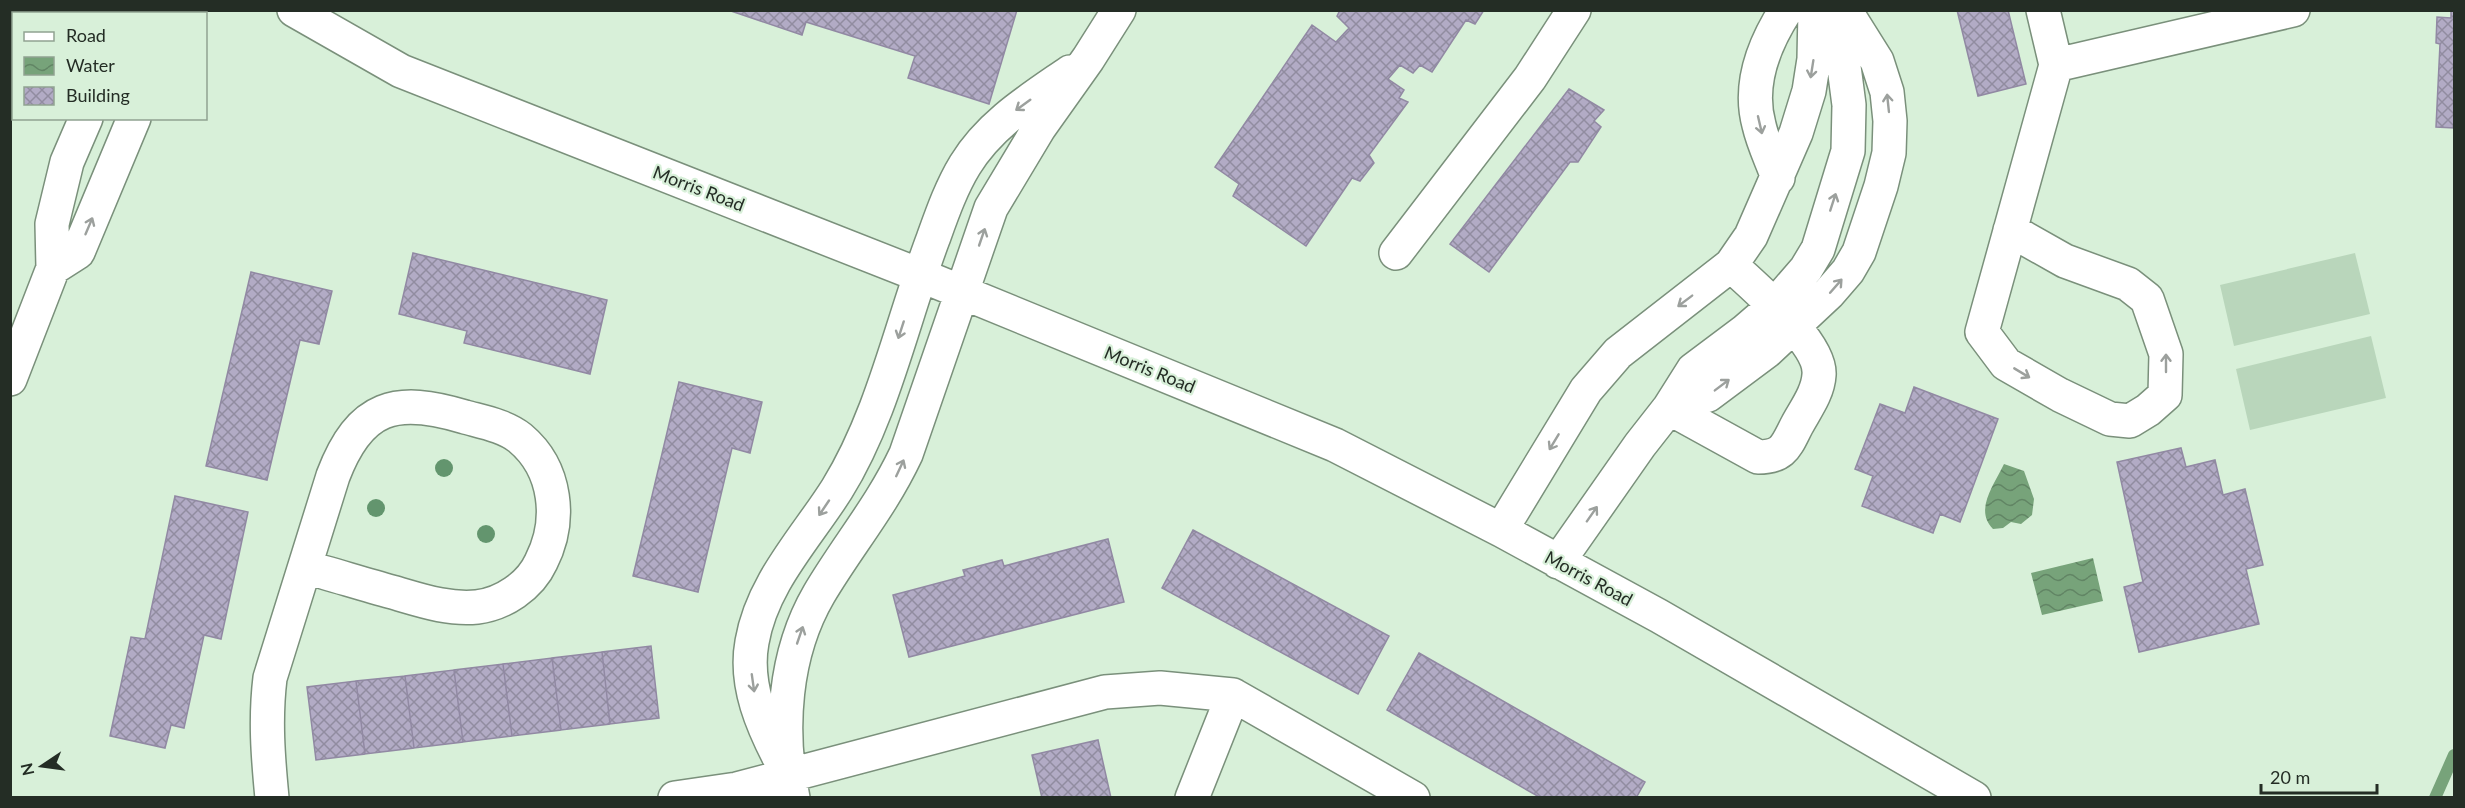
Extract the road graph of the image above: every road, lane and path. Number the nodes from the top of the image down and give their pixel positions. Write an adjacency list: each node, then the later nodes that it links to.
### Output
1 (294, 10): 20 (street, Morris Road)
2 (1119, 10): 10 (street)
3 (1574, 10): 17 (street)
4 (1786, 10): 15 (street, one-way to 15)
5 (1815, 10): 15 (street, one-way to 15)
6 (1830, 10): 22 (street, one-way to 6)
7 (1845, 10): 22 (street, one-way to 7)
8 (2043, 10): 11 (street)
9 (2293, 10): 11 (street)
10 (1088, 59): 20 (street, one-way to 20); 21 (street, one-way to 10)
11 (2056, 65): 16 (street)
12 (85, 120): 19 (street)
13 (102, 120): 14 (street)
14 (131, 126): 19 (street, one-way to 14)
15 (1778, 178): 18 (street)
16 (2010, 230): 16 (street, one-way to 16)
17 (1396, 253)
18 (1731, 266): 22 (street); 25 (street, one-way to 25)
19 (53, 268): 23 (street)
20 (920, 275): 21 (street, Morris Road); 29 (street, one-way to 29)
21 (962, 292): 25 (street, Morris Road); 29 (street, one-way to 21)
22 (1784, 317): 24 (street, one-way to 22); 24 (street)
23 (10, 379)
24 (1669, 408): 26 (street, one-way to 24)
25 (1501, 530): 26 (street, Morris Road)
26 (1558, 562): 34 (street, Morris Road)
27 (305, 567): 27 (street); 30 (street)
28 (1233, 695): 29 (street); 32 (street); 33 (street)
29 (791, 787): 31 (street)
30 (272, 798)
31 (675, 798)
32 (1192, 798)
33 (1413, 798)
34 (1974, 798)

